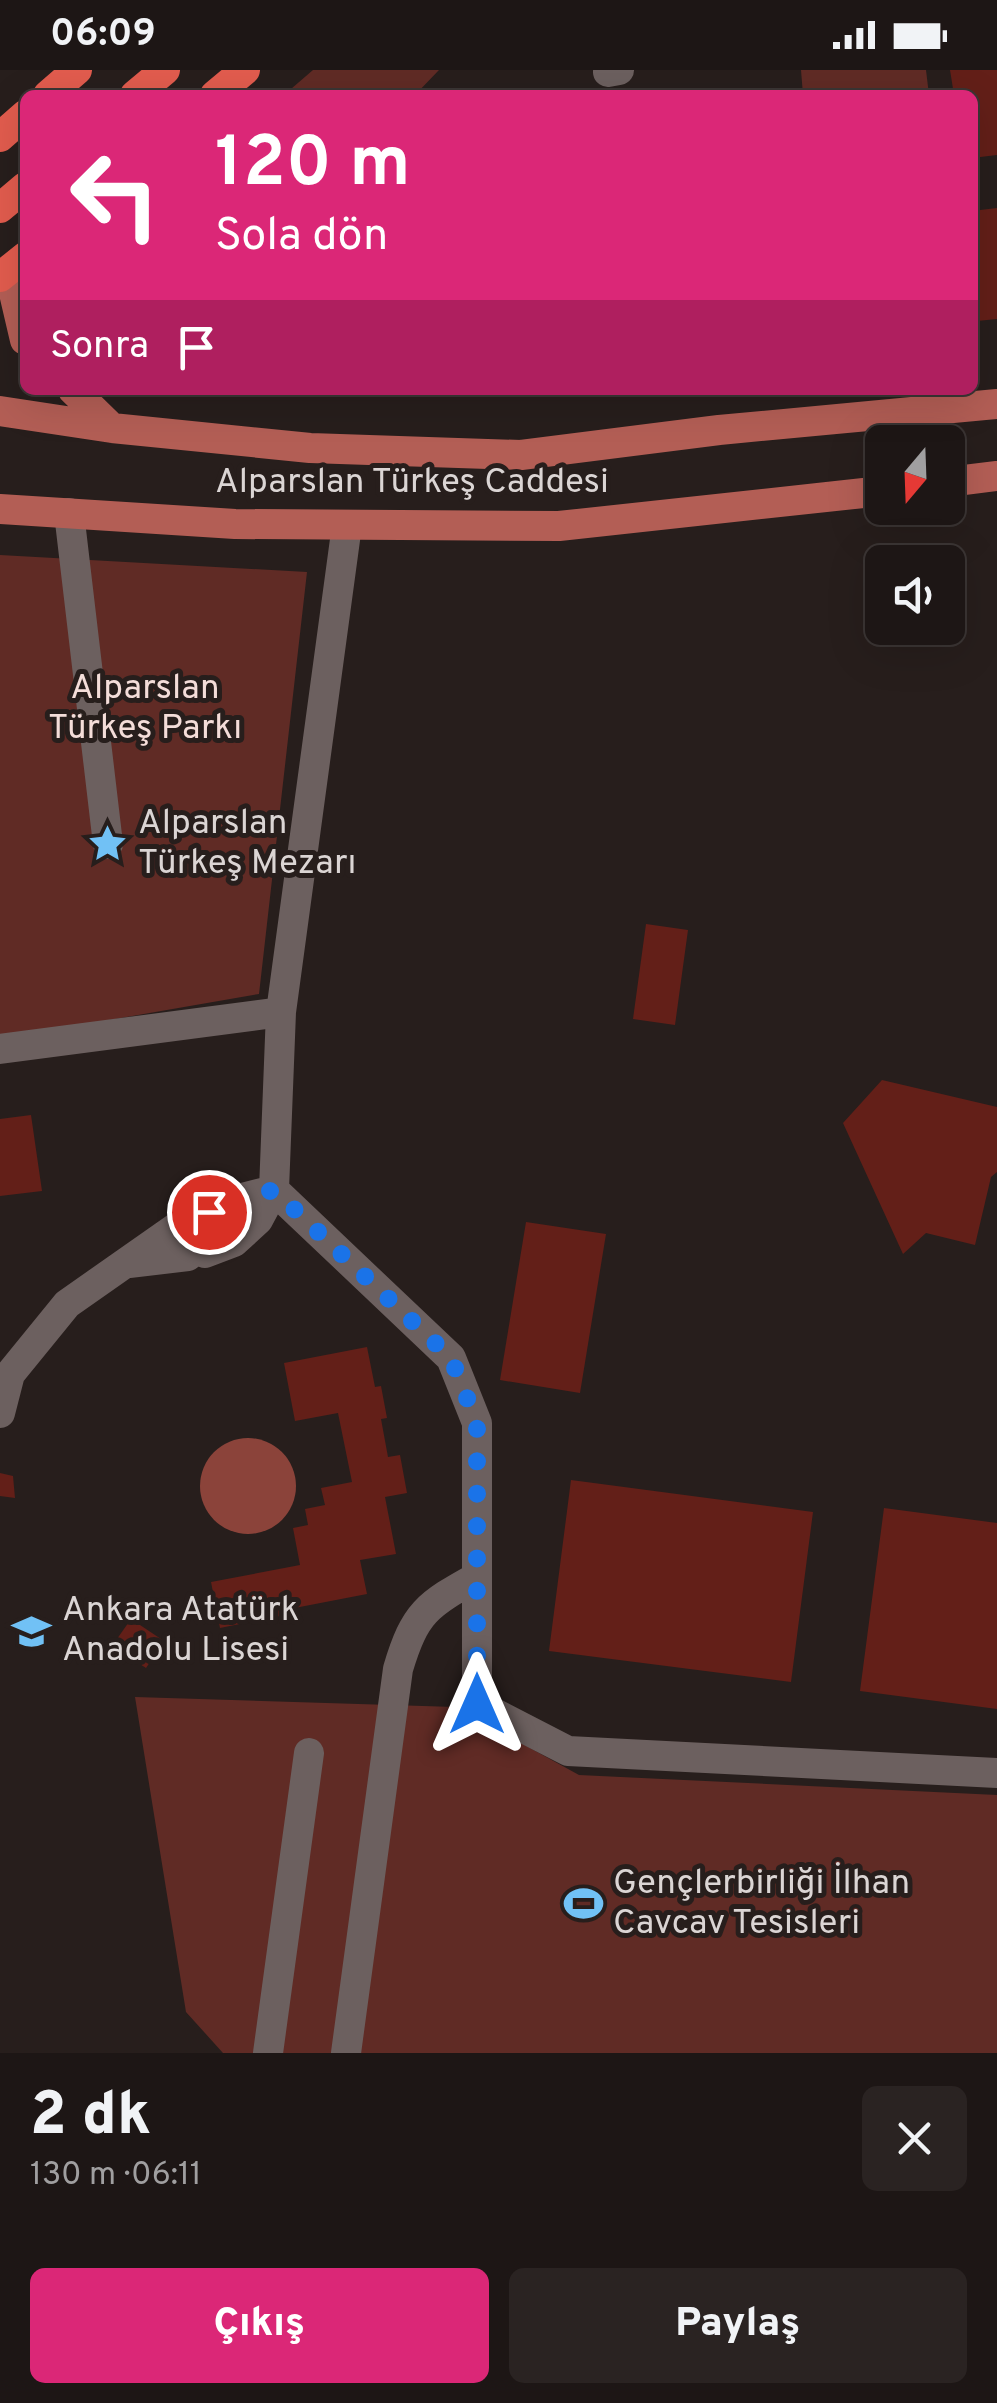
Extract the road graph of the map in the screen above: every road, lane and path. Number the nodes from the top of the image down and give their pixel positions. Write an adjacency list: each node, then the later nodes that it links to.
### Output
1 (77, 70): 4 (highway)
2 (165, 70): 5 (highway)
3 (244, 70): 6 (highway)
4 (54, 90)
5 (141, 90)
6 (221, 90)
7 (20, 119): 8 (highway)
8 (0, 137)
9 (20, 191): 10 (highway)
10 (0, 208)
11 (20, 261): 12 (highway)
12 (0, 277)
13 (20, 282): 14 (main road)
14 (20, 319)
15 (78, 395): 18 (main road)
16 (997, 404): 18 (main road, Alparslan Türkeş Caddesi)
17 (0, 411): 18 (main road, Alparslan Türkeş Caddesi)
18 (112, 428)
19 (997, 476): 20 (main road)
20 (965, 480)
21 (865, 493): 24 (main road, Alparslan Türkeş Caddesi)
22 (0, 509): 23 (main road, Alparslan Türkeş Caddesi)
23 (69, 513): 24 (main road, Alparslan Türkeş Caddesi); 25 (street)
24 (347, 525): 26 (street)
25 (108, 844)
26 (281, 1012): 27 (street); 28 (street)
27 (0, 1049)
28 (274, 1190): 29 (street); 29 (street); 31 (street)
29 (129, 1263): 30 (street)
30 (0, 1413)
31 (477, 1578): 33 (street); 35 (street)
32 (309, 1753): 34 (street)
33 (997, 1772)
34 (268, 2053)
35 (346, 2053)

